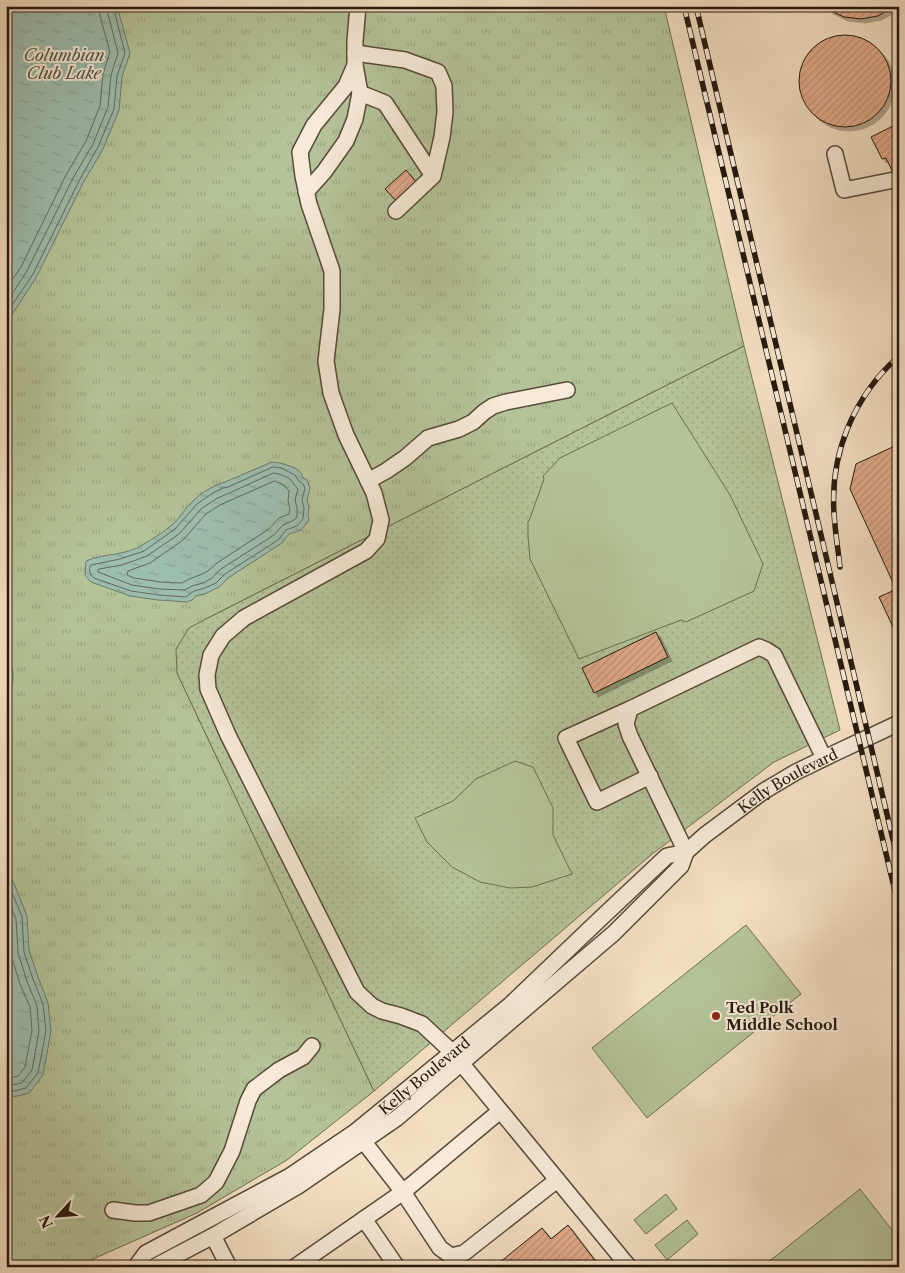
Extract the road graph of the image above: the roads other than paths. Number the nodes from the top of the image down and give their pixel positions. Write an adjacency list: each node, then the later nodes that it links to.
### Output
1 (358, 6): 2 (street)
2 (355, 59): 3 (street); 5 (street); 7 (street)
3 (360, 93): 5 (street); 7 (street)
4 (835, 154): 6 (street)
5 (433, 176): 8 (street)
6 (899, 179)
7 (306, 192): 10 (street)
8 (396, 211)
9 (567, 390): 10 (street)
10 (368, 481): 17 (street)
11 (630, 709): 13 (street); 14 (street); 14 (street)
12 (899, 723): 13 (street, Kelly Boulevard)
13 (824, 758): 15 (street, Kelly Boulevard)
14 (650, 776): 15 (street)
15 (686, 852): 17 (street, Kelly Boulevard)
16 (312, 1046): 22 (street)
17 (457, 1058): 18 (street); 19 (street, Kelly Boulevard); 25 (street, Kelly Boulevard)
18 (500, 1110): 20 (street); 21 (street)
19 (364, 1142): 21 (street); 24 (street, Kelly Boulevard)
20 (557, 1180): 21 (street); 29 (street)
21 (403, 1192): 23 (street)
22 (113, 1210)
23 (364, 1219): 27 (street); 28 (street)
24 (213, 1236): 25 (street, Kelly Boulevard); 26 (street)
25 (143, 1266)
26 (229, 1267)
27 (295, 1267)
28 (397, 1267)
29 (628, 1267)

